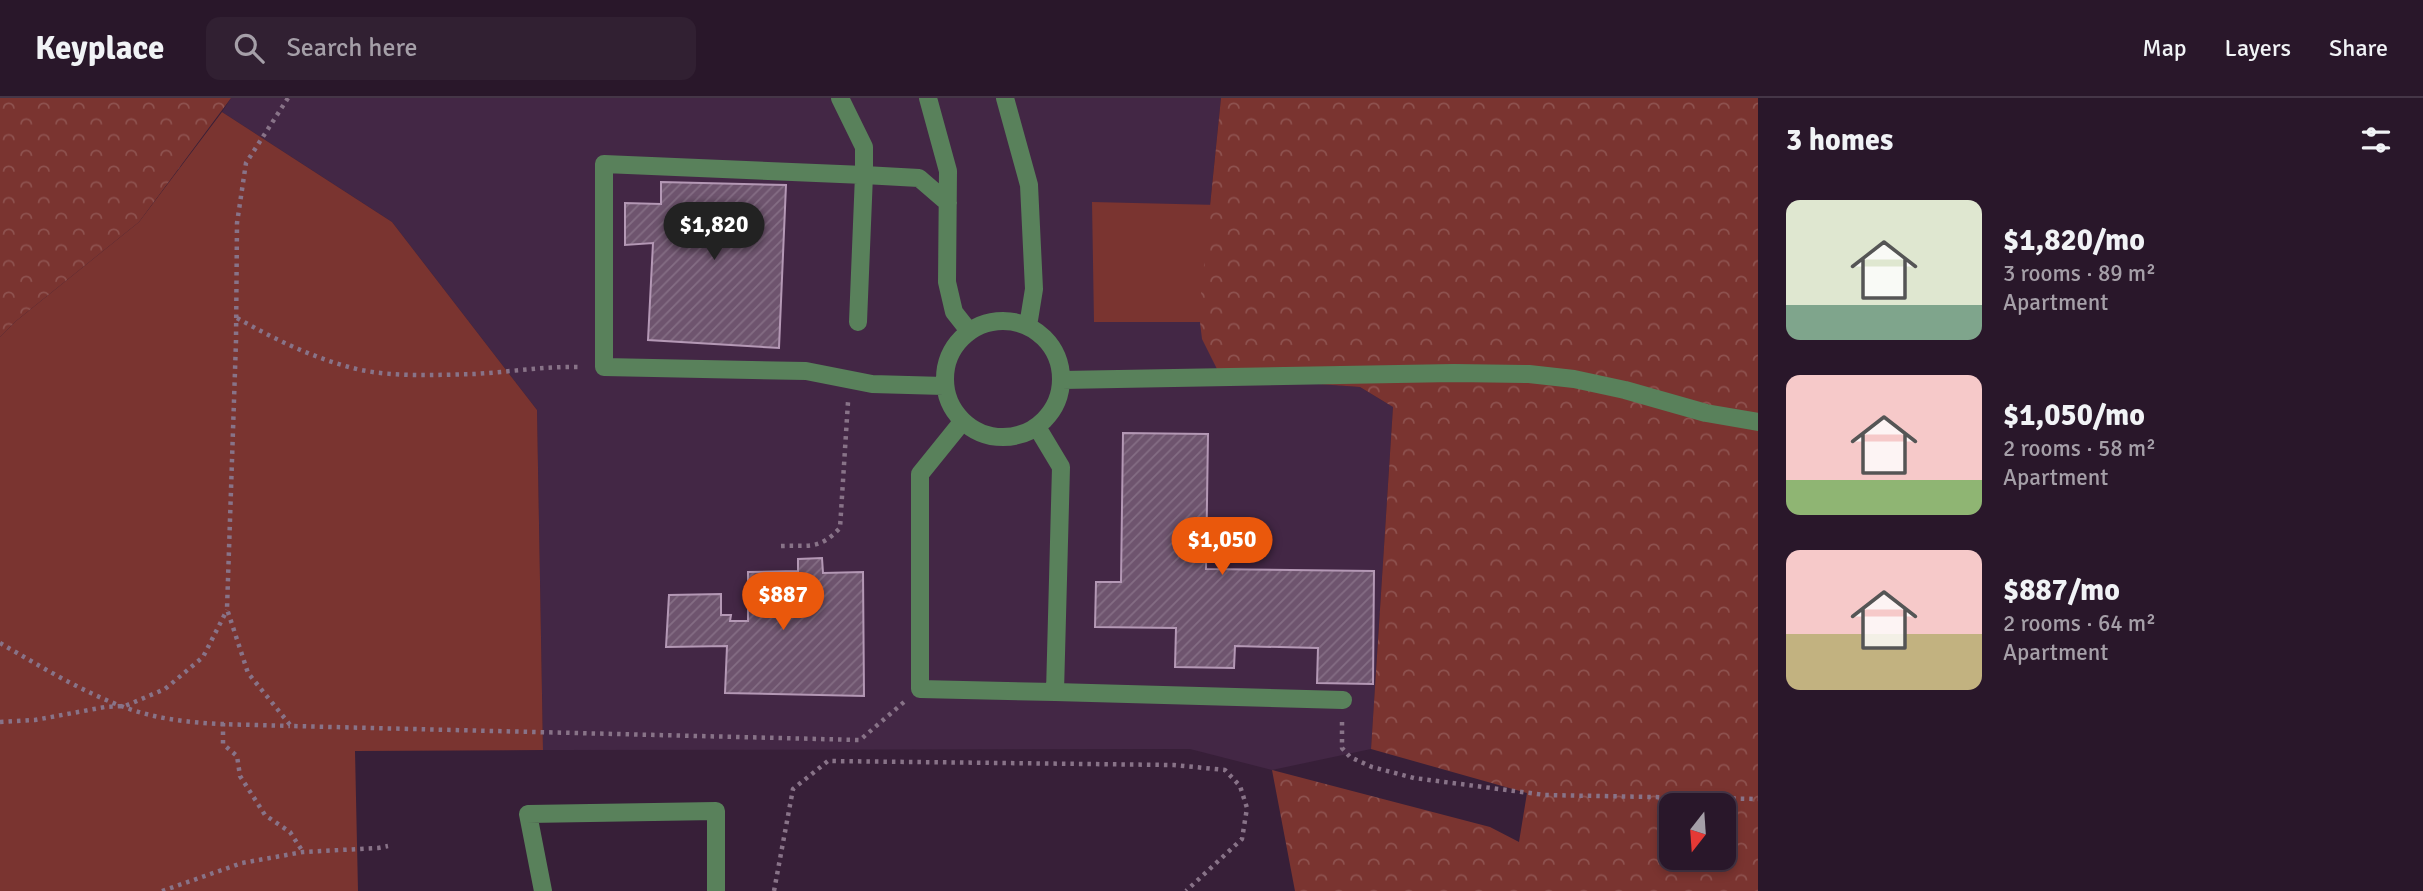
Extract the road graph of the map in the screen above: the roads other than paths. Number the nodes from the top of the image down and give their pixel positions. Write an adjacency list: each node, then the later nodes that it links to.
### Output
1 (841, 98): 4 (lane)
2 (928, 98): 5 (lane)
3 (1005, 98): 7 (lane)
4 (863, 175): 5 (lane); 6 (lane); 10 (lane)
5 (948, 203): 8 (lane)
6 (859, 322)
7 (1028, 326): 8 (lane); 9 (lane)
8 (969, 331): 10 (lane)
9 (1062, 380): 12 (lane); 13 (lane)
10 (944, 386): 11 (lane)
11 (962, 422): 13 (lane); 14 (lane)
12 (1758, 422)
13 (1037, 428): 14 (lane)
14 (1055, 692): 15 (lane)
15 (1343, 701)
16 (543, 891): 17 (lane)
17 (716, 891)

